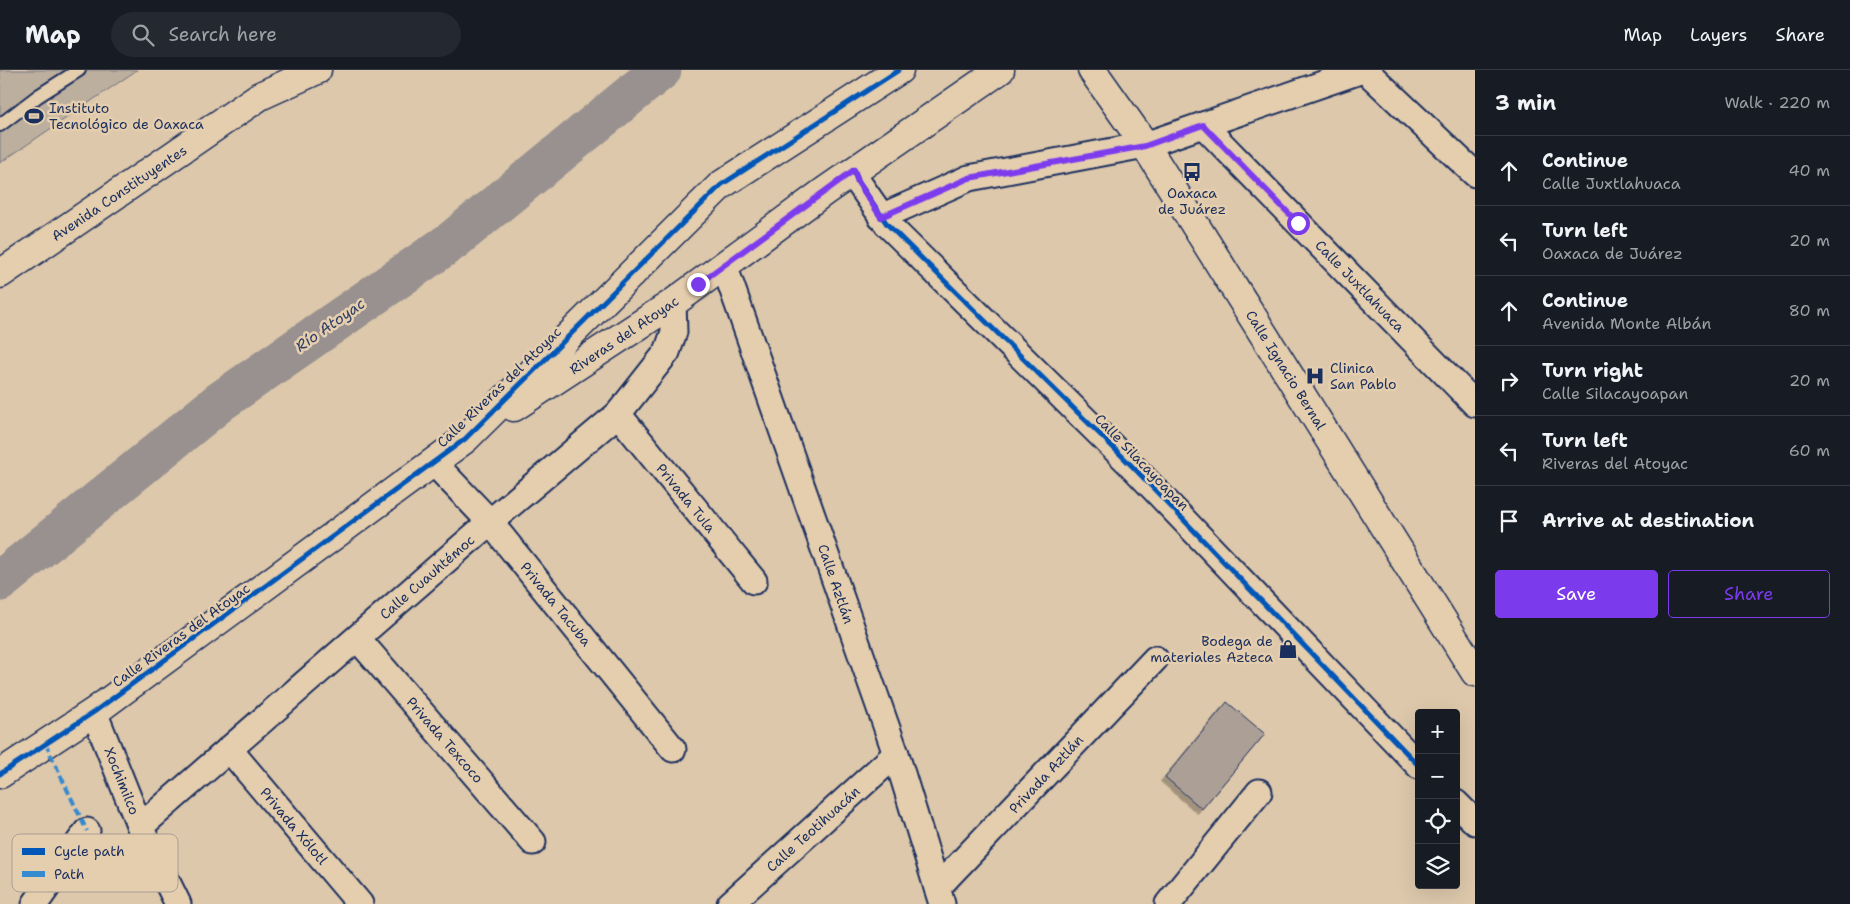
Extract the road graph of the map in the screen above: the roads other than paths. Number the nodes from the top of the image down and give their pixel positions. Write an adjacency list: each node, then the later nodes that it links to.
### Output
1 (79, 70): 9 (lane)
2 (295, 70): 8 (street)
3 (317, 70): 8 (street, Avenida Constituyentes)
4 (899, 70): 20 (street, Calle Riveras del Atoyac)
5 (1000, 70): 12 (street, Riveras del Atoyac)
6 (1092, 70): 11 (street, Calle Ignacio Bernal)
7 (1364, 70): 10 (street); 13 (street)
8 (260, 96): 16 (street, Avenida Constituyentes)
9 (0, 125)
10 (1203, 125): 11 (street); 18 (street, Calle Juxtlahuaca)
11 (1145, 146): 14 (street); 26 (street, Calle Ignacio Bernal)
12 (854, 170): 14 (street, Calle Silacayoapan); 15 (street, Riveras del Atoyac)
13 (1475, 174)
14 (881, 217): 31 (street, Calle Silacayoapan)
15 (724, 265): 17 (street, Riveras del Atoyac); 30 (street, Calle Aztlán)
16 (0, 274)
17 (672, 303): 19 (street, Calle Cuauhtémoc); 20 (street, Riveras del Atoyac)
18 (1475, 404)
19 (618, 414): 22 (street, Calle Cuauhtémoc); 23 (street, Privada Tula)
20 (465, 439): 21 (street, Calle Riveras del Atoyac)
21 (434, 463): 22 (street, Privada Tacuba); 27 (street, Calle Riveras del Atoyac)
22 (490, 522): 24 (street, Calle Cuauhtémoc); 29 (street, Privada Tacuba)
23 (754, 581)
24 (358, 639): 28 (street, Calle Cuauhtémoc); 40 (street, Privada Texcoco)
25 (1155, 659): 43 (street, Privada Aztlán)
26 (1475, 672)
27 (94, 712): 32 (street, Calle Riveras del Atoyac); 36 (street, Xochimilco)
28 (229, 749): 36 (street, Calle Cuauhtémoc); 46 (street, Privada Xólotl)
29 (672, 749)
30 (896, 754): 43 (street, Calle Aztlán); 47 (street, Calle Teotihuacán)
31 (1415, 762)
32 (0, 774)
33 (1259, 792): 48 (street)
34 (1460, 807): 35 (street)
35 (1475, 822)
36 (140, 827): 39 (street, Xochimilco)
37 (86, 831): 38 (street)
38 (84, 834)
39 (143, 834)
40 (533, 842)
41 (43, 892): 44 (street)
42 (172, 892): 45 (street, Xochimilco)
43 (940, 896)
44 (35, 904)
45 (178, 904)
46 (360, 904)
47 (730, 904)
48 (1168, 904)

